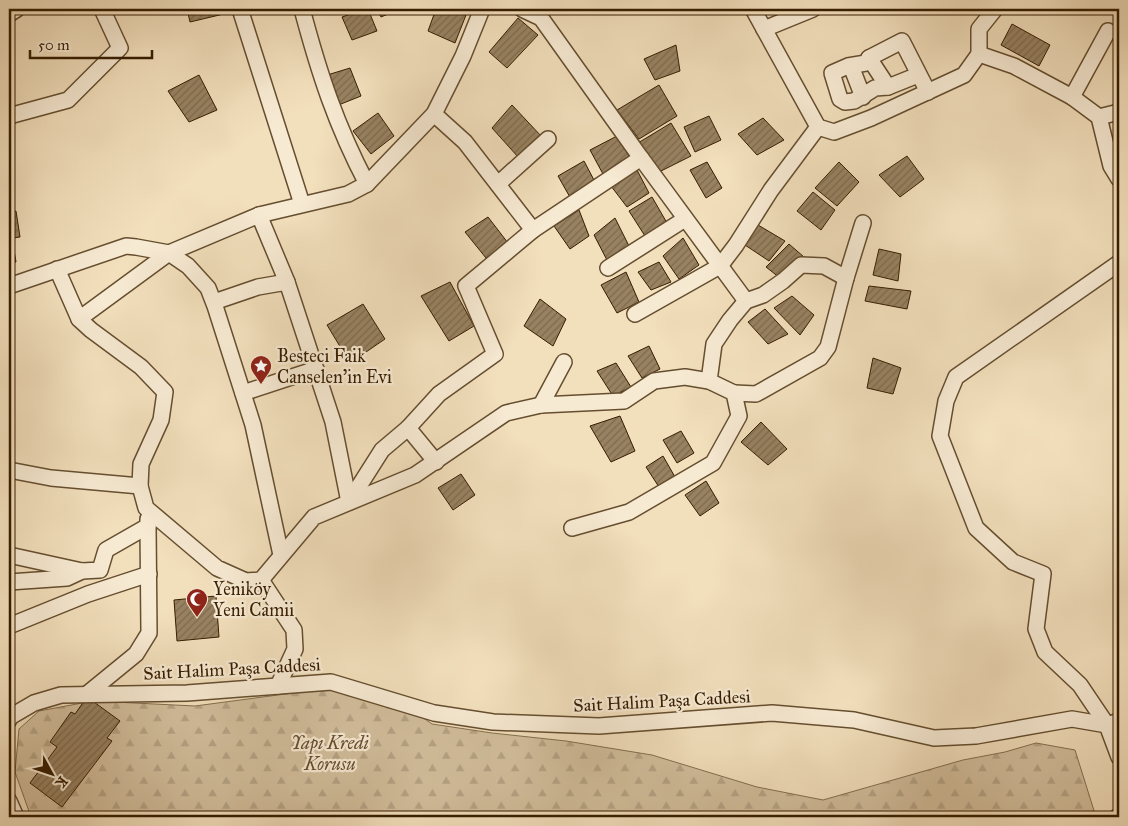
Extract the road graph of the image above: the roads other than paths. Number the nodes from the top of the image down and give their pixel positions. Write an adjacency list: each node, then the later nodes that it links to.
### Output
1 (16, 9): 10 (street)
2 (102, 9): 24 (street)
3 (240, 9): 33 (street)
4 (302, 9): 31 (street)
5 (482, 9): 23 (street)
6 (522, 9): 29 (street)
7 (753, 9): 11 (street)
8 (813, 9): 11 (street)
9 (995, 9): 13 (street)
10 (9, 14)
11 (764, 29): 27 (street)
12 (1108, 31): 20 (street)
13 (979, 54): 18 (street); 20 (street)
14 (870, 58): 15 (street); 16 (street); 17 (street)
15 (851, 66): 19 (street); 21 (street)
16 (918, 75): 17 (street); 18 (street)
17 (888, 87): 19 (street)
18 (928, 92): 26 (street)
19 (863, 97): 21 (street)
20 (1072, 98): 25 (street)
21 (840, 99): 26 (street)
22 (1119, 112): 25 (street)
23 (434, 114): 31 (street); 32 (street)
24 (9, 116)
25 (1099, 117): 30 (street)
26 (851, 125): 27 (street)
27 (818, 127): 40 (street)
28 (548, 138): 32 (street)
29 (641, 158): 35 (street); 37 (street)
30 (1119, 179)
31 (367, 184): 33 (street)
32 (498, 184): 37 (street)
33 (302, 204): 34 (street)
34 (259, 215): 38 (street); 44 (street)
35 (685, 219): 40 (street); 41 (street)
36 (863, 223): 43 (street)
37 (533, 230): 56 (street)
38 (169, 253): 42 (street); 47 (street); 49 (street)
39 (1119, 263): 76 (street)
40 (720, 266): 46 (street); 48 (street)
41 (608, 268)
42 (57, 269): 45 (street); 49 (street)
43 (846, 278): 46 (street); 54 (street)
44 (287, 282): 47 (street); 51 (street)
45 (9, 286)
46 (746, 301): 52 (street)
47 (214, 302): 53 (street)
48 (635, 314)
49 (79, 319): 59 (street)
50 (564, 362): 55 (street)
51 (316, 369): 53 (street); 60 (street)
52 (709, 381): 54 (street); 55 (street)
53 (243, 393): 65 (street)
54 (734, 393): 63 (street)
55 (541, 405): 57 (street)
56 (408, 428): 57 (street); 60 (street)
57 (436, 462): 60 (street)
58 (9, 470): 59 (street)
59 (140, 486): 61 (street, Sait Halim Paşa Caddesi)
60 (349, 502): 65 (street)
61 (146, 508): 62 (street, Sait Halim Paşa Caddesi); 69 (street)
62 (148, 526): 66 (street); 68 (street, Sait Halim Paşa Caddesi)
63 (572, 528)
64 (9, 555): 67 (street)
65 (281, 555): 69 (street)
66 (100, 570): 67 (street); 71 (street)
67 (82, 571): 70 (street)
68 (149, 574): 71 (street); 74 (street, Sait Halim Paşa Caddesi)
69 (261, 580): 73 (street)
70 (9, 582)
71 (118, 584): 72 (street)
72 (9, 626)
73 (278, 686): 74 (street, Sait Halim Paşa Caddesi); 76 (street, Sait Halim Paşa Caddesi)
74 (87, 694): 75 (street, Sait Halim Paşa Caddesi)
75 (9, 720)
76 (1113, 723): 77 (street)
77 (1119, 756)
78 (9, 801): 79 (street)
79 (16, 817)

